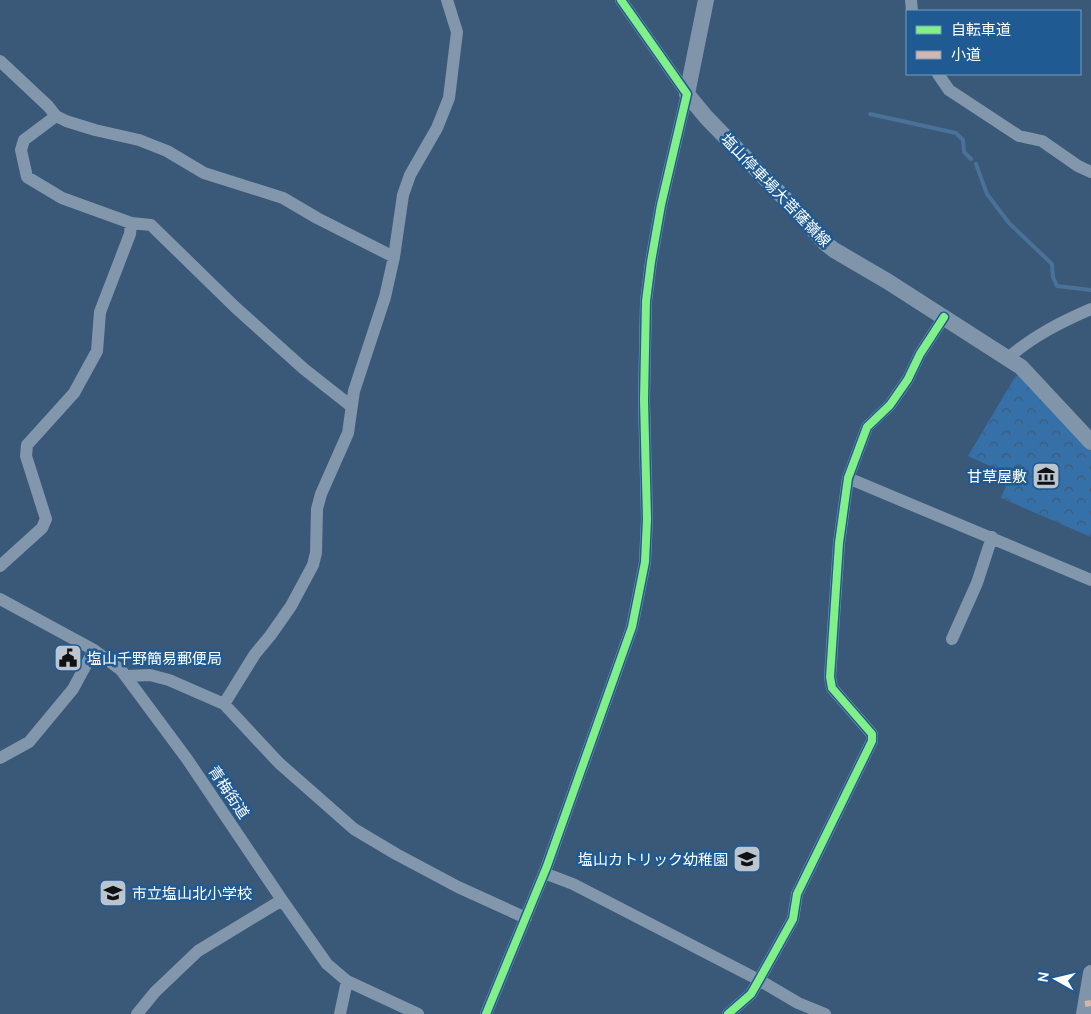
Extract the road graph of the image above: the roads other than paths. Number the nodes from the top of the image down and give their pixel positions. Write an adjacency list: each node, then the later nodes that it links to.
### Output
1 (447, 0): 10 (street)
2 (621, 0): 6 (street)
3 (706, 0): 6 (main road)
4 (0, 61): 7 (street)
5 (939, 75): 8 (street)
6 (688, 94): 12 (main road, 塩山停車場大菩薩嶺線); 26 (street)
7 (56, 116): 9 (street); 10 (street)
8 (1091, 172)
9 (131, 223): 14 (street); 18 (street)
10 (394, 257): 14 (street)
11 (1091, 309): 13 (street)
12 (944, 317): 13 (main road, 塩山停車場大菩薩嶺線); 16 (street)
13 (1008, 358): 15 (main road, 塩山停車場大菩薩嶺線)
14 (351, 406): 24 (street)
15 (1091, 442)
16 (848, 478): 17 (street); 30 (street)
17 (992, 537): 19 (street); 21 (street)
18 (0, 566)
19 (1091, 580)
20 (0, 599): 22 (street, 青梅街道)
21 (952, 639)
22 (94, 650): 23 (street, 青梅街道); 25 (street)
23 (127, 676): 24 (street); 27 (street, 青梅街道)
24 (224, 704): 28 (street)
25 (0, 758)
26 (544, 873): 28 (street); 30 (street)
27 (282, 900): 31 (street, 青梅街道); 33 (street)
28 (526, 918): 36 (street)
29 (1091, 973): 32 (main road)
30 (759, 980): 37 (street); 38 (street)
31 (347, 981): 34 (street); 35 (street, 青梅街道)
32 (1087, 1007)
33 (137, 1014)
34 (340, 1014)
35 (418, 1014)
36 (486, 1014)
37 (728, 1014)
38 (825, 1014)

